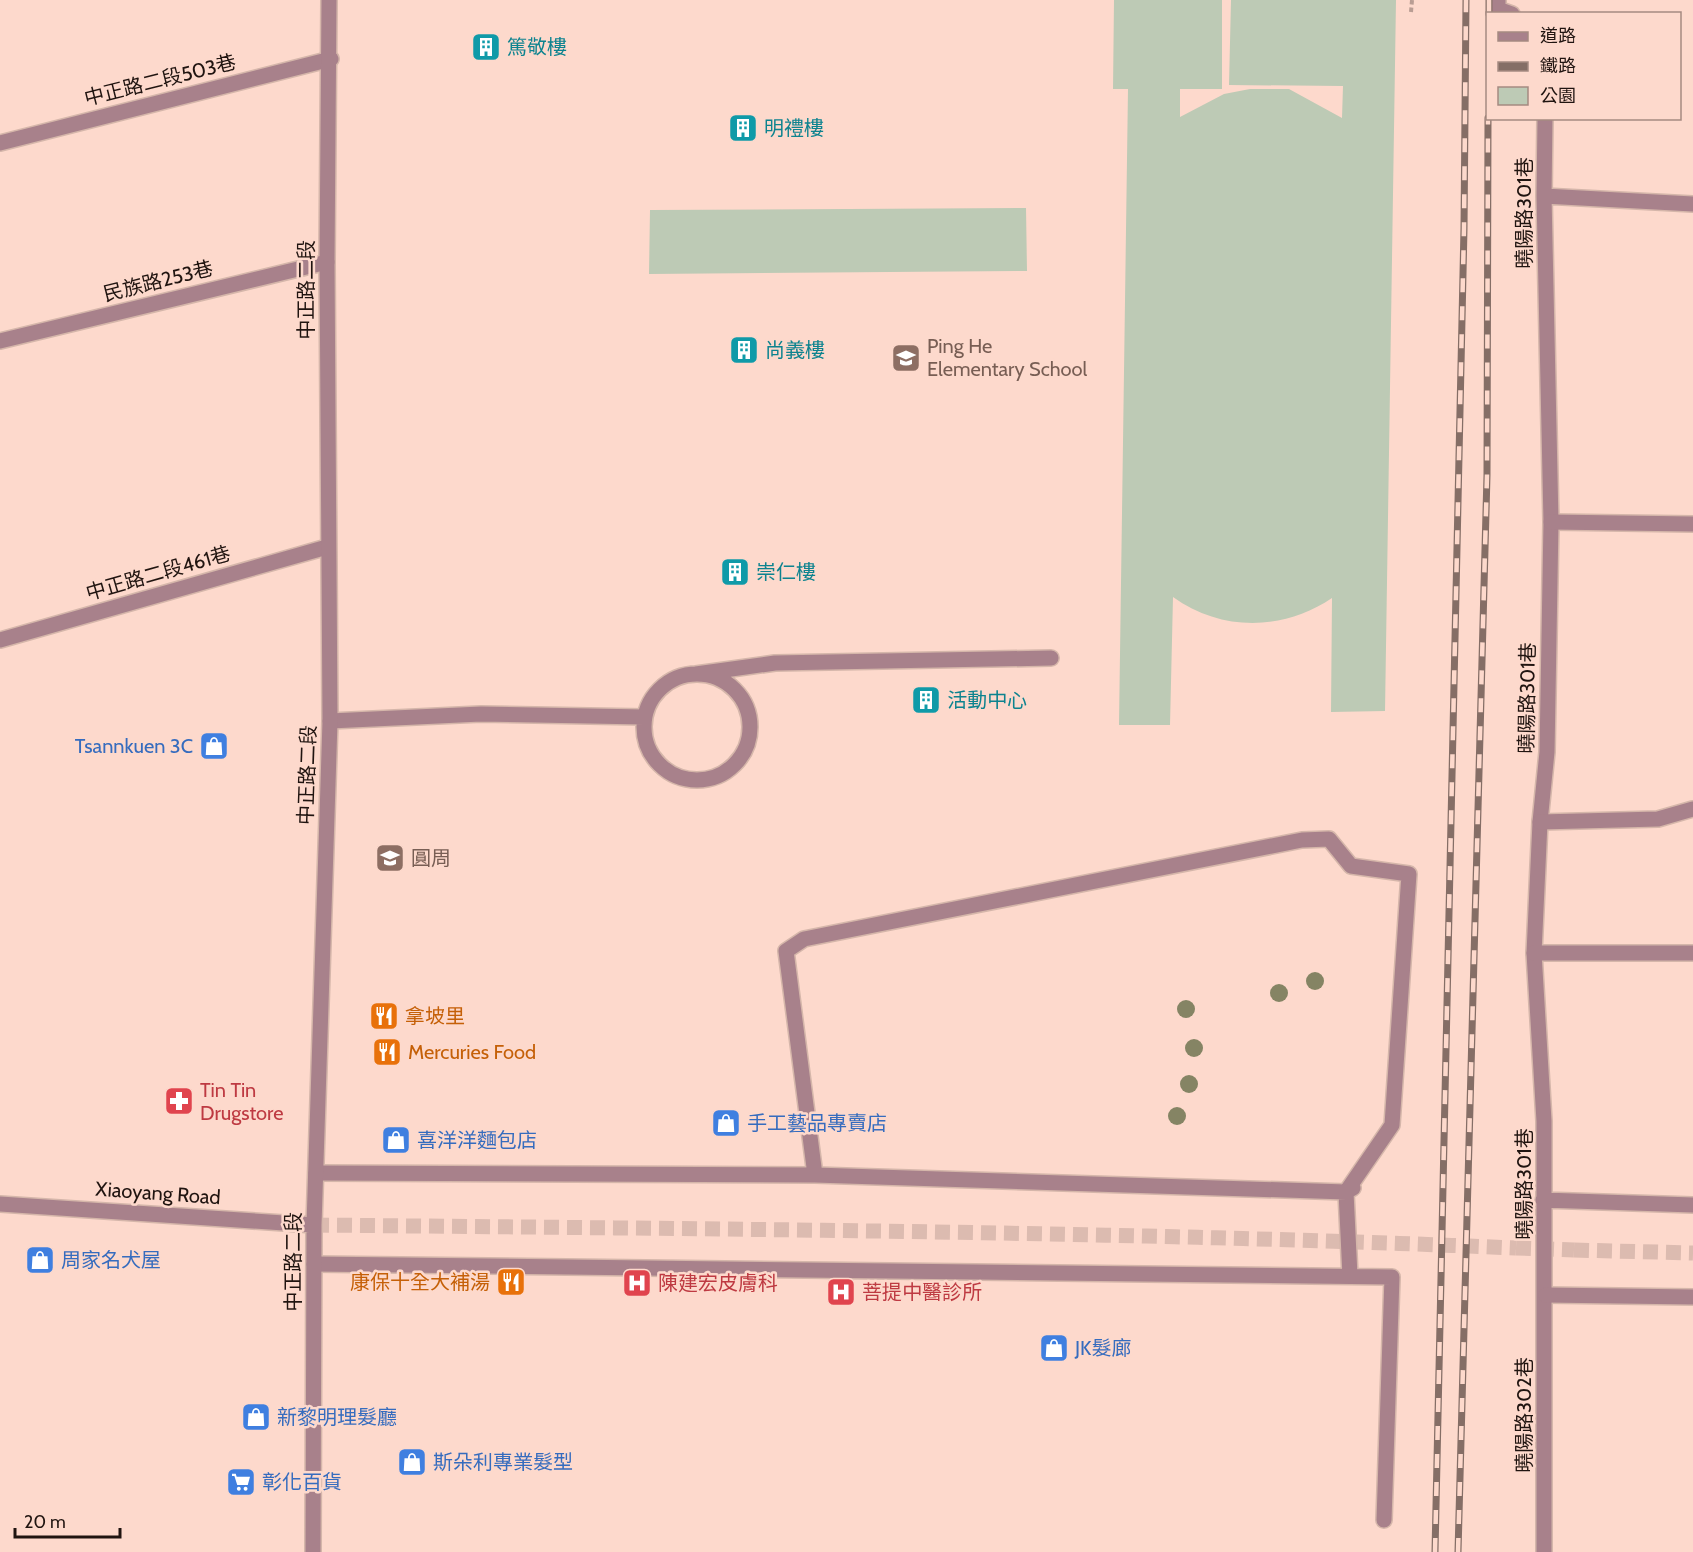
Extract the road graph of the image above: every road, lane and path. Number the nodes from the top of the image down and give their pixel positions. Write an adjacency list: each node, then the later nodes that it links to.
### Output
1 (329, 0): 6 (street, 中正路二段)
2 (1412, 0): 4 (path)
3 (1498, 0): 5 (street)
4 (1411, 12)
5 (1506, 12)
6 (331, 59): 8 (street, 中正路二段503巷); 11 (street, 中正路二段)
7 (1545, 120): 9 (street, 曉陽路301巷)
8 (0, 142)
9 (1544, 196): 10 (street); 13 (street, 曉陽路301巷)
10 (1693, 204)
11 (327, 262): 12 (street, 民族路253巷); 15 (street, 中正路二段)
12 (0, 341)
13 (1551, 522): 14 (street); 22 (street, 曉陽路301巷)
14 (1693, 524)
15 (327, 547): 16 (street, 中正路二段461巷); 20 (street, 中正路二段)
16 (0, 640)
17 (1051, 658): 18 (street)
18 (696, 674): 19 (street); 19 (street)
19 (644, 717): 20 (street)
20 (330, 721): 25 (street, 中正路二段)
21 (1693, 809): 22 (street)
22 (1540, 822): 23 (street, 曉陽路301巷)
23 (1534, 953): 24 (street); 29 (street, 曉陽路301巷)
24 (1693, 953)
25 (316, 1173): 26 (street); 32 (street, 中正路二段)
26 (815, 1175): 28 (street); 28 (street)
27 (1362, 1183): 28 (street)
28 (1346, 1192): 34 (street)
29 (1544, 1200): 31 (street); 35 (street, 曉陽路301巷)
30 (0, 1203): 32 (street, Xiaoyang Road)
31 (1693, 1205)
32 (314, 1225): 33 (street, 中正路二段)
33 (314, 1264): 34 (street); 39 (street, 中正路二段)
34 (1350, 1276): 38 (street)
35 (1546, 1278): 36 (street, 曉陽路302巷)
36 (1546, 1295): 37 (street); 40 (street, 曉陽路302巷)
37 (1693, 1297)
38 (1384, 1520)
39 (313, 1552)
40 (1544, 1552)

